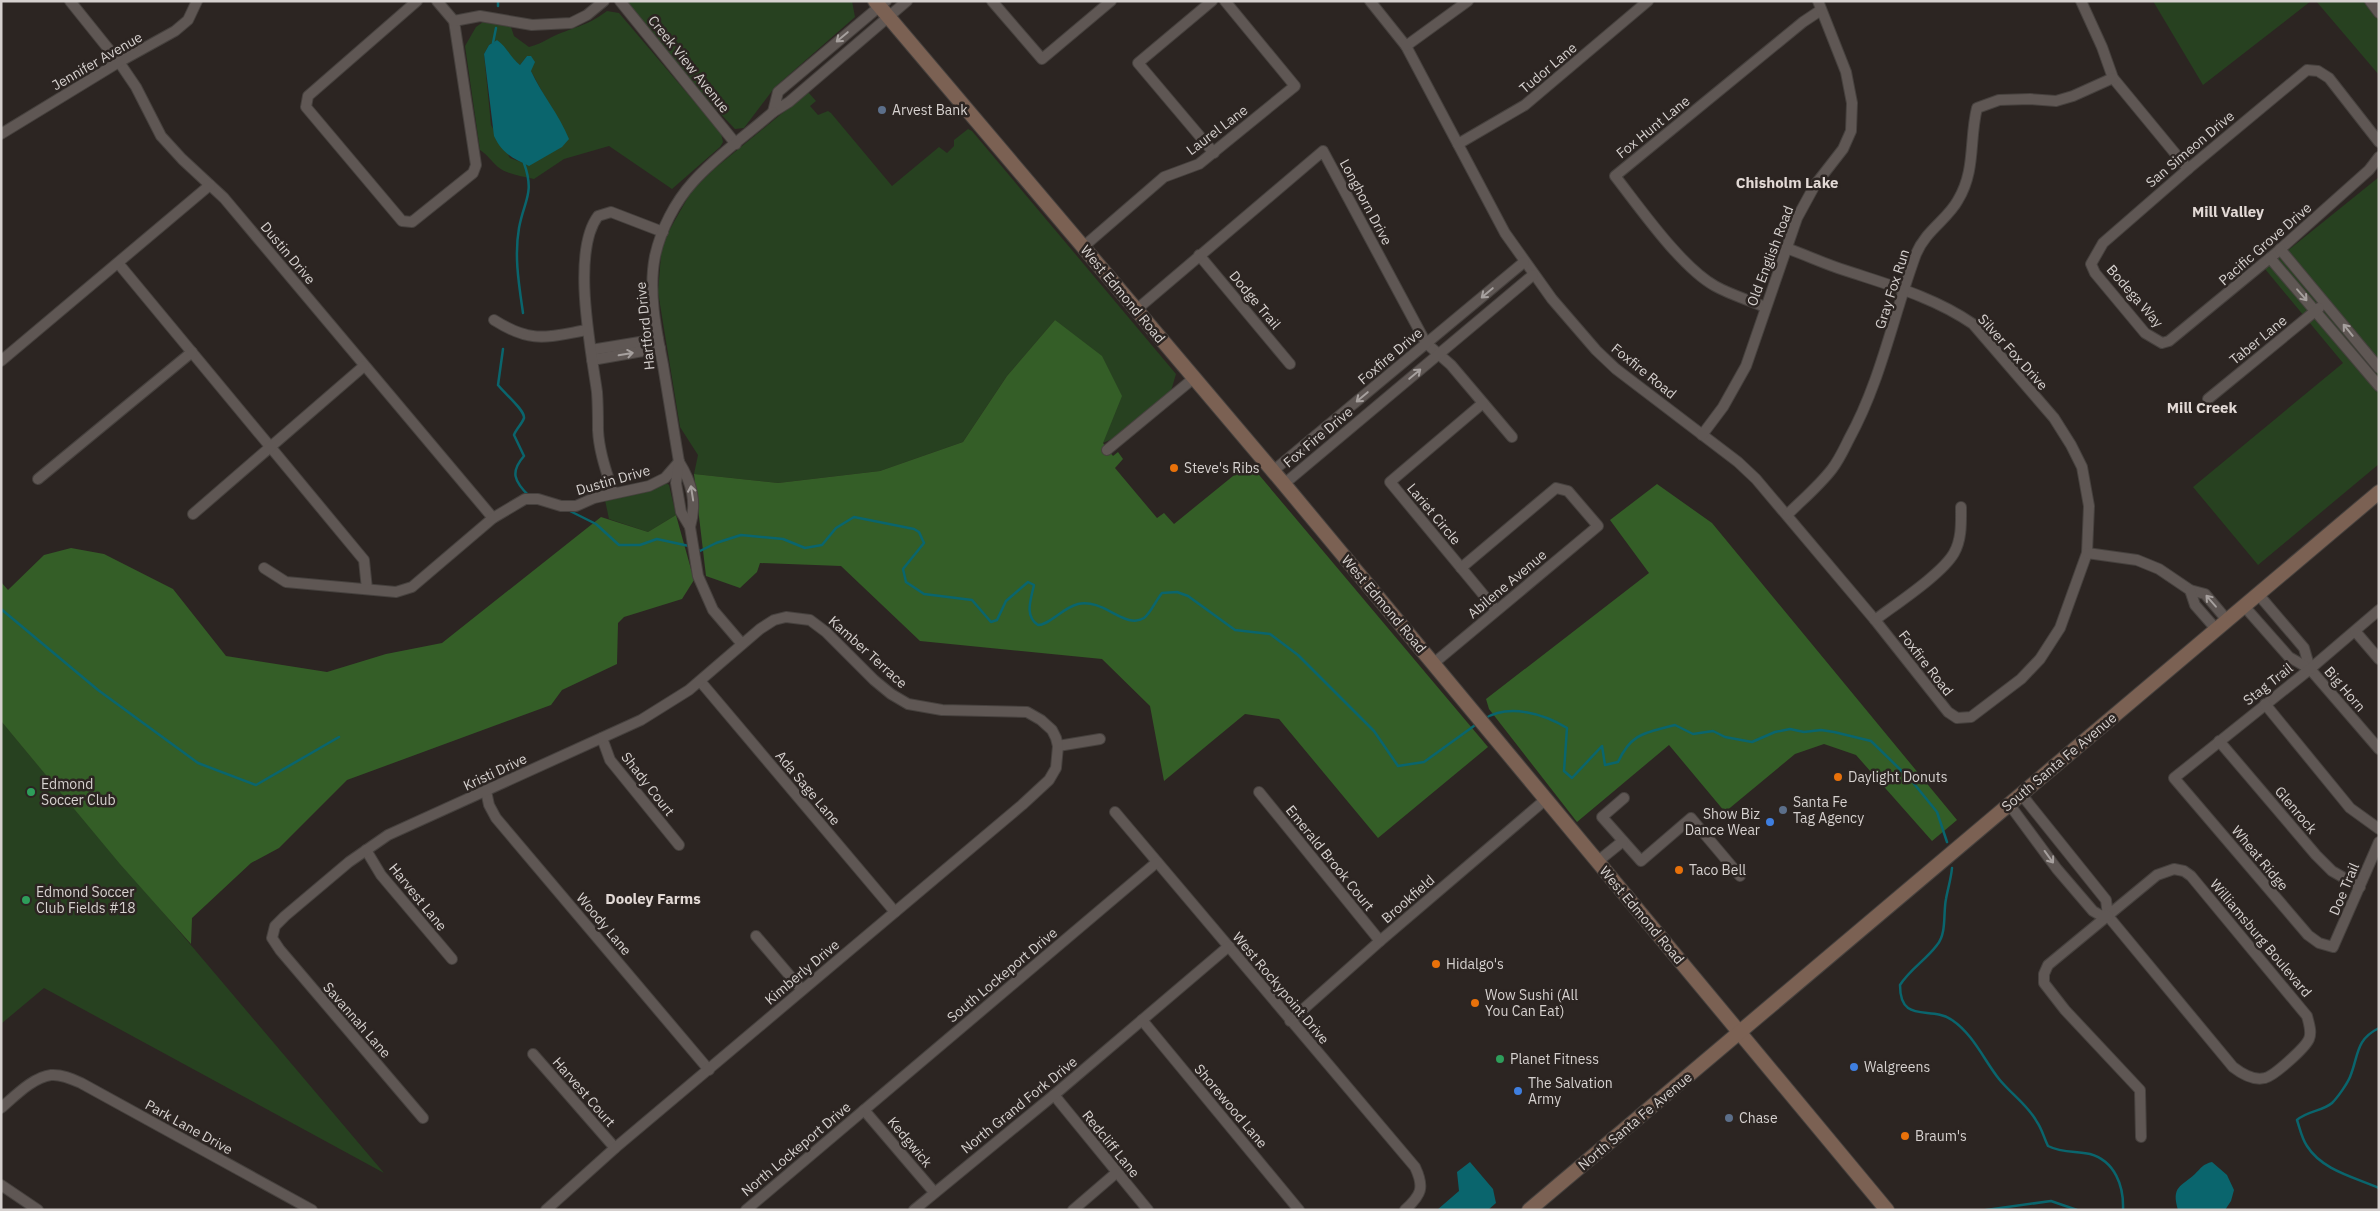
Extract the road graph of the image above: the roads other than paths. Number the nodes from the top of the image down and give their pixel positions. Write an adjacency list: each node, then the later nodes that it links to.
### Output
1 (70, 1): 23 (street, Dustin Drive)
2 (197, 1): 23 (street, Jennifer Avenue)
3 (417, 1): 21 (street)
4 (437, 1): 21 (street)
5 (604, 1): 21 (street)
6 (620, 1): 28 (street, Creek View Avenue)
7 (906, 1): 20 (street, Hartford Drive)
8 (992, 1): 9 (street)
9 (1111, 1)
10 (1212, 1): 30 (street)
11 (1225, 1): 30 (street, Laurel Lane)
12 (1370, 1): 22 (street, Foxfire Road)
13 (1468, 1): 22 (street)
14 (1648, 1): 29 (street, Tudor Lane)
15 (2081, 1): 24 (street)
16 (2370, 1): 19 (street)
17 (880, 3): 20 (main road, West Edmond Road); 25 (street, one-way to 25)
18 (1819, 6): 36 (street, Old English Road); 46 (street, Fox Hunt Lane)
19 (2379, 13)
20 (889, 18): 25 (street, Hartford Drive); 35 (main road, West Edmond Road)
21 (454, 20)
22 (1406, 46): 29 (street, Foxfire Road)
23 (119, 62): 26 (street, Jennifer Avenue); 33 (street, Dustin Drive)
24 (2112, 78): 32 (street); 44 (street, Gray Fox Run)
25 (774, 112): 28 (street, Hartford Drive)
26 (1, 134)
27 (2379, 142): 32 (street, San Simeon Drive)
28 (736, 144): 34 (street, Hartford Drive)
29 (1458, 144): 40 (street, Foxfire Road)
30 (1214, 153): 35 (street, Laurel Lane)
31 (2379, 157): 37 (street, Pacific Grove Drive)
32 (2188, 169): 42 (street, San Simeon Drive)
33 (210, 185): 41 (street); 59 (street, Dustin Drive)
34 (662, 232): 50 (street); 51 (street, Hartford Drive)
35 (1083, 247): 47 (main road, West Edmond Road)
36 (1786, 248): 44 (street, Silver Fox Drive); 46 (street, Old English Road)
37 (2280, 249): 39 (street, Pacific Grove Drive); 45 (street)
38 (1199, 255): 47 (street, Longhorn Drive); 52 (street, Longhorn Drive); 58 (street, Dodge Trail)
39 (2270, 258): 48 (street, one-way to 48); 53 (street, Pacific Grove Drive)
40 (1524, 262): 43 (street, Foxfire Road); 52 (street, Foxfire Drive, one-way to 52)
41 (118, 263): 54 (street); 57 (street)
42 (2091, 264): 53 (street, Bodega Way)
43 (1533, 275): 55 (street); 65 (street, Foxfire Road)
44 (1904, 289): 77 (street, Gray Fox Run); 79 (street, Silver Fox Drive)
45 (2325, 302): 48 (street, Taber Lane); 60 (street, one-way to 45)
46 (1765, 307): 65 (street, Old English Road)
47 (1136, 310): 61 (main road, West Edmond Road)
48 (2316, 311): 62 (street); 63 (street, Taber Lane)
49 (494, 320): 50 (street)
50 (588, 330): 56 (street)
51 (659, 343): 56 (street); 69 (street, Hartford Drive)
52 (1426, 343): 55 (street, Longhorn Drive); 70 (street, Foxfire Drive, one-way to 70)
53 (2162, 343)
54 (192, 352): 67 (street); 71 (street)
55 (1438, 354): 64 (street, Longhorn Drive); 72 (street, Fox Fire Drive, one-way to 55)
56 (592, 355): 74 (street)
57 (1, 361)
58 (1290, 364)
59 (364, 366): 67 (street); 78 (street, Dustin Drive)
60 (2379, 368)
61 (1194, 378): 68 (street); 70 (main road, West Edmond Road)
62 (2379, 386)
63 (2208, 399)
64 (1483, 403): 66 (street, Longhorn Drive); 81 (street, Lariet Circle)
65 (1702, 435): 77 (street, Foxfire Road)
66 (1512, 437)
67 (271, 447): 76 (street); 82 (street)
68 (1106, 450)
69 (679, 462): 74 (street, Dustin Drive); 94 (street, Hartford Drive)
70 (1273, 471): 72 (main road, West Edmond Road)
71 (38, 479)
72 (1284, 484): 96 (main road, West Edmond Road)
73 (2379, 492): 84 (main road, South Santa Fe Avenue)
74 (613, 493): 78 (street, Dustin Drive)
75 (1961, 507): 88 (street)
76 (193, 514)
77 (1787, 515): 88 (street, Foxfire Road)
78 (493, 518): 82 (street, Dustin Drive)
79 (2087, 553): 83 (street); 100 (street, Silver Fox Drive)
80 (264, 568): 82 (street, Dustin Drive)
81 (1461, 568): 86 (street, Lariet Circle); 86 (street, Abilene Avenue)
82 (366, 589)
83 (2190, 590): 89 (street, one-way to 83); 91 (street)
84 (2258, 594): 85 (main road, South Santa Fe Avenue); 90 (street, Big Horn)
85 (2244, 606): 89 (main road, South Santa Fe Avenue); 93 (street, Big Horn)
86 (1496, 610): 96 (street, Abilene Avenue)
87 (2379, 610): 92 (street, Stag Trail)
88 (1875, 620): 100 (street, Foxfire Road)
89 (2227, 620): 91 (main road, South Santa Fe Avenue)
90 (2283, 623): 93 (street); 97 (street, Big Horn)
91 (2216, 630): 109 (main road, South Santa Fe Avenue)
92 (2355, 631): 95 (street); 97 (street, Stag Trail)
93 (2269, 635): 97 (street, Big Horn)
94 (742, 644): 98 (street, Kristi Drive); 104 (street, Kamber Terrace)
95 (2379, 660)
96 (1434, 663): 111 (main road, West Edmond Road)
97 (2310, 669): 99 (street, Stag Trail); 105 (street, Big Horn)
98 (700, 681): 101 (street, Kristi Drive); 127 (street, Ada Sage Lane)
99 (2265, 704): 103 (street, Stag Trail); 115 (street)
100 (1957, 718)
101 (602, 738): 107 (street, Kristi Drive); 119 (street, Shady Court)
102 (1100, 739): 104 (street)
103 (2219, 741): 106 (street, Stag Trail); 126 (street, Glenrock)
104 (1058, 746): 127 (street, Kimberly Drive)
105 (2379, 750)
106 (2174, 778): 133 (street, Wheat Ridge)
107 (486, 791): 120 (street, Kristi Drive); 140 (street, Woody Lane)
108 (1259, 792): 131 (street, Emerald Brook Court)
109 (2021, 794): 112 (main road, South Santa Fe Avenue); 114 (street, Williamsburg Boulevard)
110 (1624, 798): 117 (street)
111 (1545, 800): 122 (main road, West Edmond Road); 131 (street, Brookfield)
112 (2009, 804): 116 (street, Williamsburg Boulevard); 138 (main road, South Santa Fe Avenue)
113 (1115, 812): 121 (street, West Rockypoint Drive)
114 (2042, 821): 116 (street); 123 (street, Williamsburg Boulevard)
115 (2379, 829)
116 (2033, 837): 125 (street, Williamsburg Boulevard, one-way to 125)
117 (1623, 841): 122 (street); 124 (street)
118 (2379, 842): 126 (street, Doe Trail)
119 (679, 845)
120 (366, 850): 130 (street, Kristi Drive); 134 (street, Harvest Lane)
121 (1157, 862): 132 (street, West Rockypoint Drive); 143 (street, South Lockeport Drive)
122 (1598, 862): 138 (main road, West Edmond Road)
123 (2079, 869): 125 (street); 128 (street, Williamsburg Boulevard)
124 (1740, 876)
125 (2068, 882): 128 (street, Williamsburg Boulevard)
126 (2360, 888): 133 (street, Doe Trail)
127 (895, 912): 135 (street, Kimberly Drive)
128 (2108, 916): 128 (street, Williamsburg Boulevard); 145 (street, Williamsburg Boulevard)
129 (756, 936): 135 (street)
130 (272, 938): 144 (street, Savannah Lane)
131 (1380, 941): 137 (street, Brookfield)
132 (1228, 946): 136 (street, North Grand Fork Drive); 137 (street, West Rockypoint Drive)
133 (2333, 948)
134 (452, 959)
135 (802, 990): 140 (street, Kimberly Drive)
136 (1142, 1020): 141 (street, North Grand Fork Drive); 157 (street, Shorewood Lane)
137 (1290, 1021): 158 (street, West Rockypoint Drive)
138 (1740, 1032): 159 (main road, North Santa Fe Avenue); 160 (main road, West Edmond Road)
139 (533, 1054): 146 (street, Harvest Court)
140 (709, 1070): 146 (street, Kimberly Drive)
141 (1054, 1095): 147 (street, Redcliff Lane); 149 (street, North Grand Fork Drive)
142 (1, 1108): 151 (street, Park Lane Drive)
143 (864, 1110): 149 (street, Kedgwick); 153 (street, North Lockeport Drive)
144 (423, 1118)
145 (2142, 1137)
146 (615, 1148): 152 (street, Kimberly Drive)
147 (1116, 1173): 155 (street); 156 (street, Redcliff Lane)
148 (1, 1185): 150 (street)
149 (934, 1192): 154 (street, North Grand Fork Drive)
150 (38, 1210)
151 (312, 1210)
152 (546, 1210)
153 (746, 1210)
154 (914, 1210)
155 (1073, 1210)
156 (1148, 1210)
157 (1299, 1210)
158 (1405, 1210)
159 (1529, 1210)
160 (1887, 1210)

